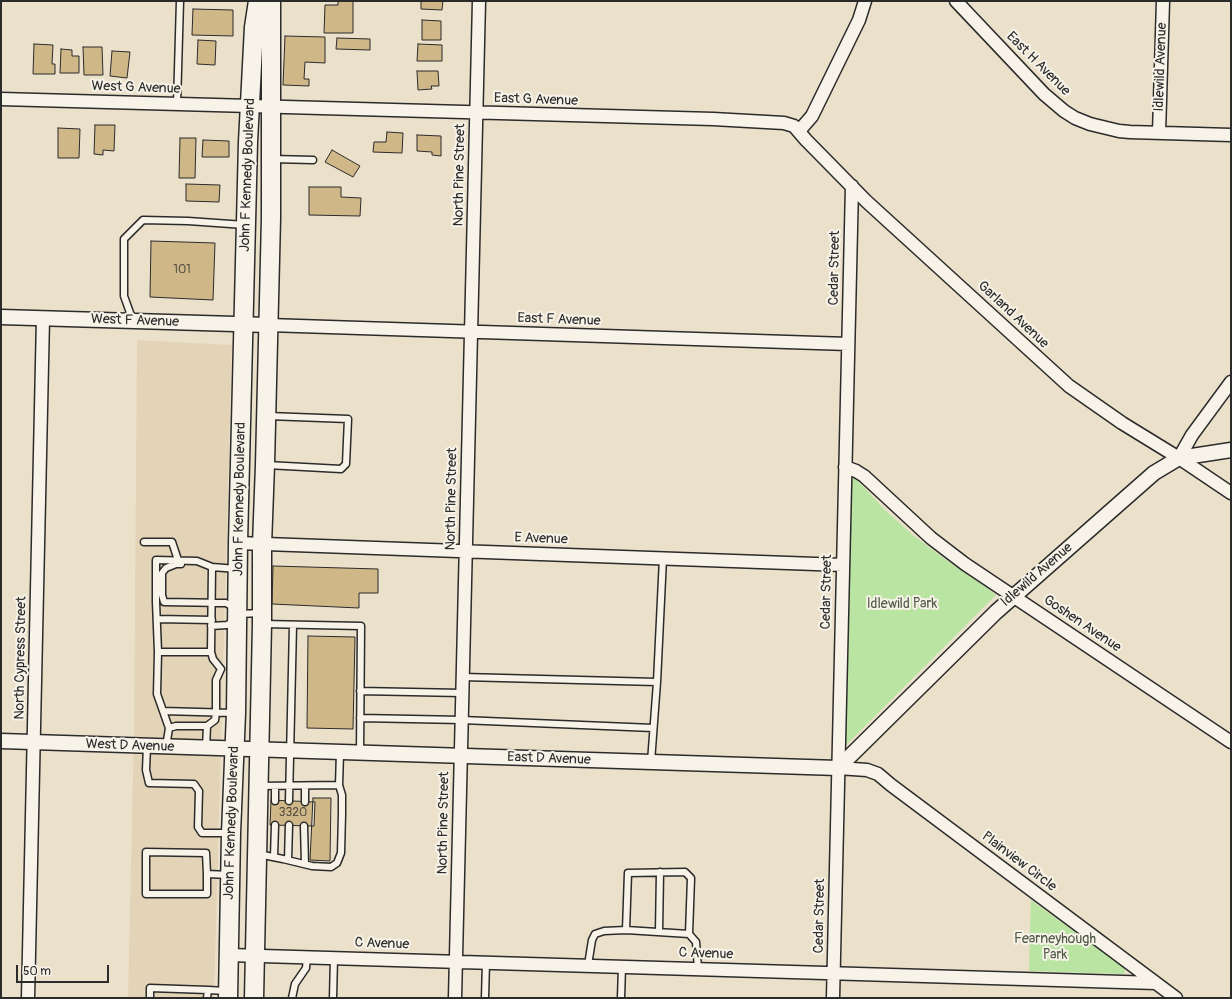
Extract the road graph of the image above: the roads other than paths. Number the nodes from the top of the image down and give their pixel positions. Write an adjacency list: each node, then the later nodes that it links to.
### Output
1 (180, 1): 9 (lane)
2 (258, 1): 10 (main road, John F Kennedy Boulevard)
3 (271, 1): 11 (main road, John F Kennedy Boulevard)
4 (479, 1): 12 (street, North Pine Street)
5 (865, 1): 13 (street)
6 (956, 1): 14 (street, East H Avenue)
7 (1163, 1): 14 (street, Idlewild Avenue)
8 (1, 99): 9 (street, West G Avenue)
9 (177, 104): 10 (street, West G Avenue)
10 (251, 106): 11 (street, West G Avenue); 19 (main road, John F Kennedy Boulevard)
11 (271, 107): 12 (street, East G Avenue); 16 (main road, John F Kennedy Boulevard)
12 (476, 113): 13 (street, East G Avenue); 25 (street, North Pine Street)
13 (799, 131): 18 (street, Garland Avenue)
14 (1159, 133): 15 (street, East H Avenue)
15 (1231, 135)
16 (271, 160): 17 (lane); 24 (main road, John F Kennedy Boulevard)
17 (313, 160)
18 (852, 186): 26 (street, Cedar Street); 30 (street, Garland Avenue)
19 (246, 225): 22 (lane); 23 (main road, John F Kennedy Boulevard)
20 (1, 317): 21 (street, West F Avenue)
21 (43, 318): 22 (street, West F Avenue); 68 (street, North Cypress Street)
22 (133, 321): 23 (street, West F Avenue)
23 (244, 325): 24 (street, West F Avenue); 35 (main road, John F Kennedy Boulevard)
24 (268, 325): 25 (street, East F Avenue); 28 (main road, John F Kennedy Boulevard)
25 (471, 332): 26 (street, East F Avenue); 37 (street, North Pine Street)
26 (848, 344): 32 (street, Cedar Street)
27 (1231, 382): 30 (street, Idlewild Avenue)
28 (266, 416): 31 (main road, John F Kennedy Boulevard); 31 (lane)
29 (1231, 450): 30 (street)
30 (1179, 458): 33 (street, Garland Avenue); 44 (street, Idlewild Avenue)
31 (265, 465): 36 (main road, John F Kennedy Boulevard)
32 (845, 467): 41 (street, Cedar Street); 44 (street, Goshen Avenue)
33 (1231, 494)
34 (144, 542): 39 (lane)
35 (238, 544): 36 (street, E Avenue); 43 (main road, John F Kennedy Boulevard)
36 (262, 545): 37 (street, E Avenue); 47 (main road, John F Kennedy Boulevard)
37 (466, 551): 38 (street, E Avenue); 54 (street, North Pine Street)
38 (663, 558): 41 (street, E Avenue); 55 (lane)
39 (178, 560): 40 (lane); 48 (lane)
40 (197, 561): 42 (lane); 45 (lane)
41 (843, 565): 79 (street, Cedar Street)
42 (212, 567): 43 (lane); 45 (lane)
43 (238, 570): 46 (main road, John F Kennedy Boulevard)
44 (1013, 596): 67 (street, Goshen Avenue); 79 (street, Idlewild Avenue)
45 (212, 603): 46 (lane); 49 (lane)
46 (237, 614): 47 (lane); 49 (lane); 53 (main road, John F Kennedy Boulevard)
47 (262, 618): 50 (lane); 73 (main road, John F Kennedy Boulevard)
48 (157, 619): 49 (lane); 51 (lane)
49 (212, 623): 52 (lane)
50 (293, 625): 56 (lane); 74 (lane)
51 (158, 652): 52 (lane); 58 (lane)
52 (211, 652): 53 (lane)
53 (229, 668): 59 (lane); 60 (main road, John F Kennedy Boulevard)
54 (463, 677): 55 (lane); 57 (street, North Pine Street)
55 (657, 682): 65 (lane)
56 (360, 691): 57 (lane); 61 (lane)
57 (462, 693): 62 (street, North Pine Street)
58 (162, 711): 59 (lane); 64 (lane)
59 (216, 712): 60 (lane); 63 (lane)
60 (236, 713): 72 (main road, John F Kennedy Boulevard)
61 (360, 718): 62 (lane); 76 (lane)
62 (462, 720): 65 (lane); 77 (street, North Pine Street)
63 (207, 726): 64 (lane); 71 (lane)
64 (168, 728): 70 (lane)
65 (653, 728): 78 (lane)
66 (1, 742): 68 (street, West D Avenue)
67 (1231, 742)
68 (34, 743): 69 (street, West D Avenue); 113 (street, North Cypress Street)
69 (147, 746): 70 (street, West D Avenue); 90 (lane)
70 (166, 747): 71 (street, West D Avenue)
71 (206, 748): 72 (street, West D Avenue)
72 (234, 749): 73 (street, West D Avenue); 90 (main road, John F Kennedy Boulevard)
73 (259, 750): 74 (street, East D Avenue); 81 (main road, John F Kennedy Boulevard)
74 (290, 751): 75 (street, East D Avenue); 82 (lane)
75 (340, 752): 76 (street, East D Avenue); 80 (lane)
76 (360, 753): 77 (street, East D Avenue)
77 (461, 756): 78 (street, East D Avenue); 104 (street, North Pine Street)
78 (651, 762): 79 (street, East D Avenue)
79 (838, 768): 109 (street, Cedar Street); 110 (street, Plainview Circle)
80 (339, 785): 83 (lane); 93 (lane)
81 (267, 786): 82 (lane); 84 (lane); 91 (main road, John F Kennedy Boulevard)
82 (289, 786): 83 (lane); 85 (lane)
83 (305, 786): 86 (lane)
84 (275, 801)
85 (289, 801)
86 (305, 802)
87 (275, 825): 91 (lane)
88 (289, 826): 92 (lane)
89 (304, 826): 93 (lane)
90 (231, 833): 96 (main road, John F Kennedy Boulevard)
91 (265, 856): 92 (lane); 101 (main road, John F Kennedy Boulevard)
92 (288, 860): 93 (lane)
93 (304, 864)
94 (660, 872): 97 (lane); 98 (lane); 99 (lane)
95 (207, 874): 95 (lane); 96 (lane)
96 (231, 875): 100 (main road, John F Kennedy Boulevard)
97 (626, 930): 98 (lane); 106 (lane)
98 (659, 932): 99 (lane)
99 (689, 934): 108 (lane)
100 (229, 955): 101 (street, C Avenue); 112 (main road, John F Kennedy Boulevard)
101 (255, 955): 102 (street, C Avenue); 116 (main road, John F Kennedy Boulevard)
102 (307, 957): 103 (street, C Avenue); 117 (lane)
103 (334, 957): 104 (street, C Avenue); 118 (lane)
104 (456, 961): 105 (street, C Avenue); 119 (street, North Pine Street)
105 (486, 962): 106 (street, C Avenue); 120 (lane)
106 (588, 966): 107 (street, C Avenue)
107 (622, 966): 108 (street, C Avenue); 121 (lane)
108 (698, 969): 109 (street, C Avenue)
109 (833, 973): 110 (street, C Avenue); 122 (street, Cedar Street)
110 (1156, 983): 123 (street, Plainview Circle)
111 (208, 990): 112 (lane); 114 (lane); 115 (lane)
112 (228, 994)
113 (28, 998)
114 (150, 998)
115 (207, 998)
116 (254, 998)
117 (292, 998)
118 (332, 998)
119 (455, 998)
120 (485, 998)
121 (621, 998)
122 (833, 998)
123 (1176, 998)

